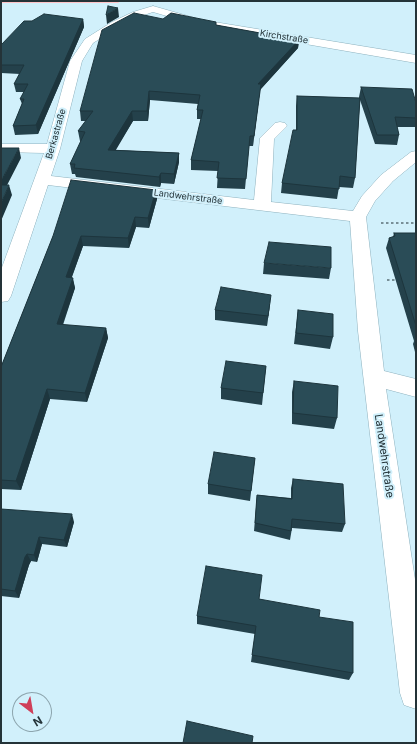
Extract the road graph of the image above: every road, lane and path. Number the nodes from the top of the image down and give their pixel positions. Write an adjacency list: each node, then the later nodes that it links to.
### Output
1 (153, 10): 2 (street, Kirchstraße); 5 (street, Berkastraße)
2 (416, 59)
3 (280, 126): 8 (street)
4 (1, 148): 5 (street)
5 (53, 148): 7 (street, Berkastraße)
6 (416, 155): 9 (street)
7 (42, 180): 8 (street, Landwehrstraße); 13 (street, Berkastraße)
8 (262, 206): 9 (street, Landwehrstraße)
9 (358, 220): 10 (path); 11 (street, Landwehrstraße)
10 (416, 223)
11 (363, 280): 12 (path); 14 (street, Landwehrstraße)
12 (401, 280)
13 (1, 296)
14 (374, 377): 15 (street); 16 (street, Landwehrstraße)
15 (416, 388)
16 (416, 693)

